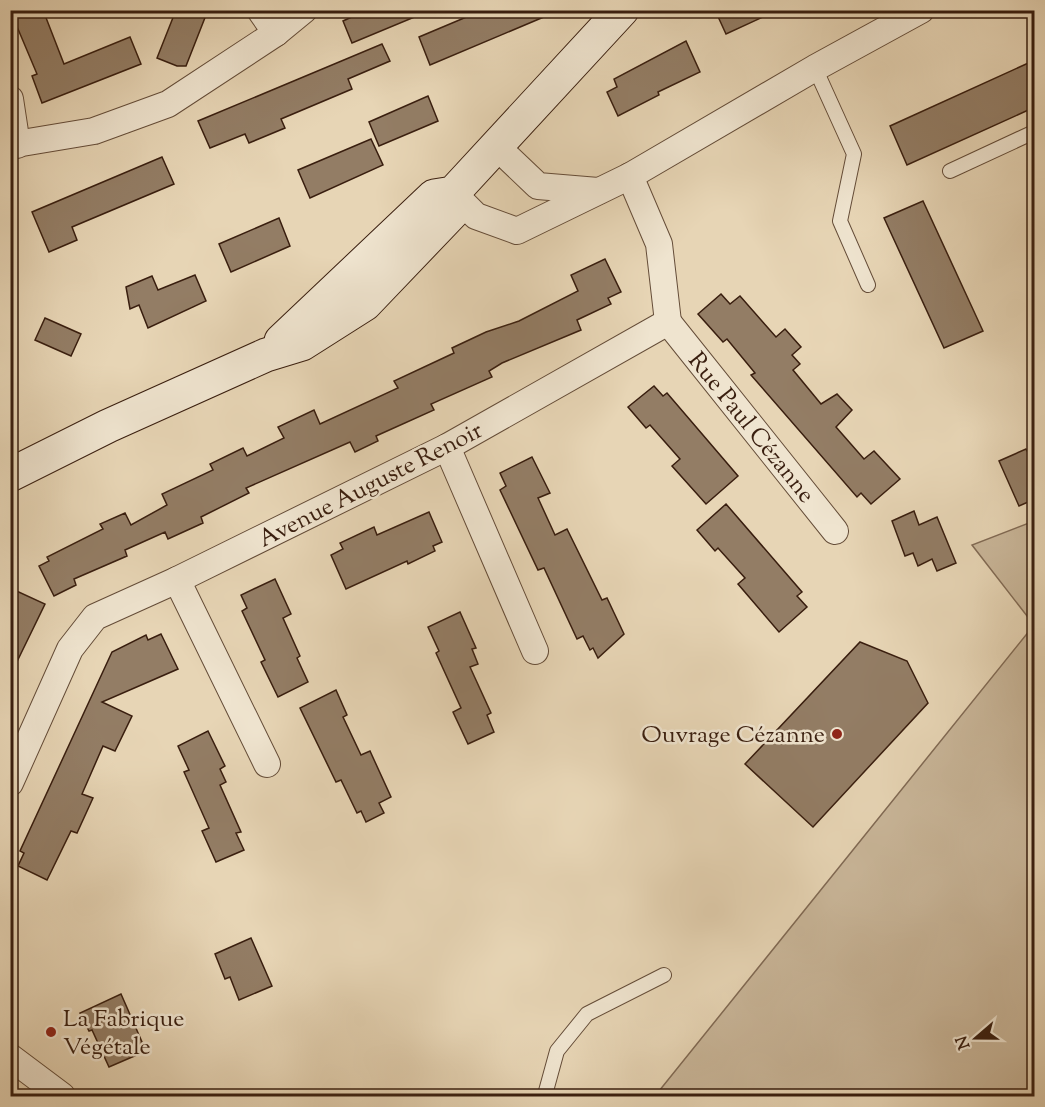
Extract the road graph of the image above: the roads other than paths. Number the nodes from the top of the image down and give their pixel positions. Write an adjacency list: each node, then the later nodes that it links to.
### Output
1 (260, 10): 5 (street)
2 (304, 10): 5 (street)
3 (621, 10): 10 (street)
4 (921, 10): 6 (street)
5 (276, 33): 9 (street)
6 (815, 68): 12 (street); 15 (lane)
7 (10, 99): 9 (street)
8 (1035, 132): 11 (lane)
9 (14, 145)
10 (496, 146): 13 (street); 14 (street)
11 (950, 171)
12 (630, 176): 13 (street); 16 (street)
13 (599, 191): 14 (street)
14 (453, 193): 18 (street)
15 (868, 285)
16 (668, 322): 17 (street, Avenue Auguste Renoir); 19 (street, Rue Paul Cézanne)
17 (447, 447): 20 (street, Avenue Auguste Renoir); 21 (street)
18 (10, 475)
19 (835, 531)
20 (177, 580): 22 (street); 23 (street, Avenue Auguste Renoir)
21 (535, 651)
22 (267, 764)
23 (10, 783)
24 (664, 975): 27 (lane)
25 (10, 1057): 26 (street)
26 (62, 1096)
27 (547, 1096)

